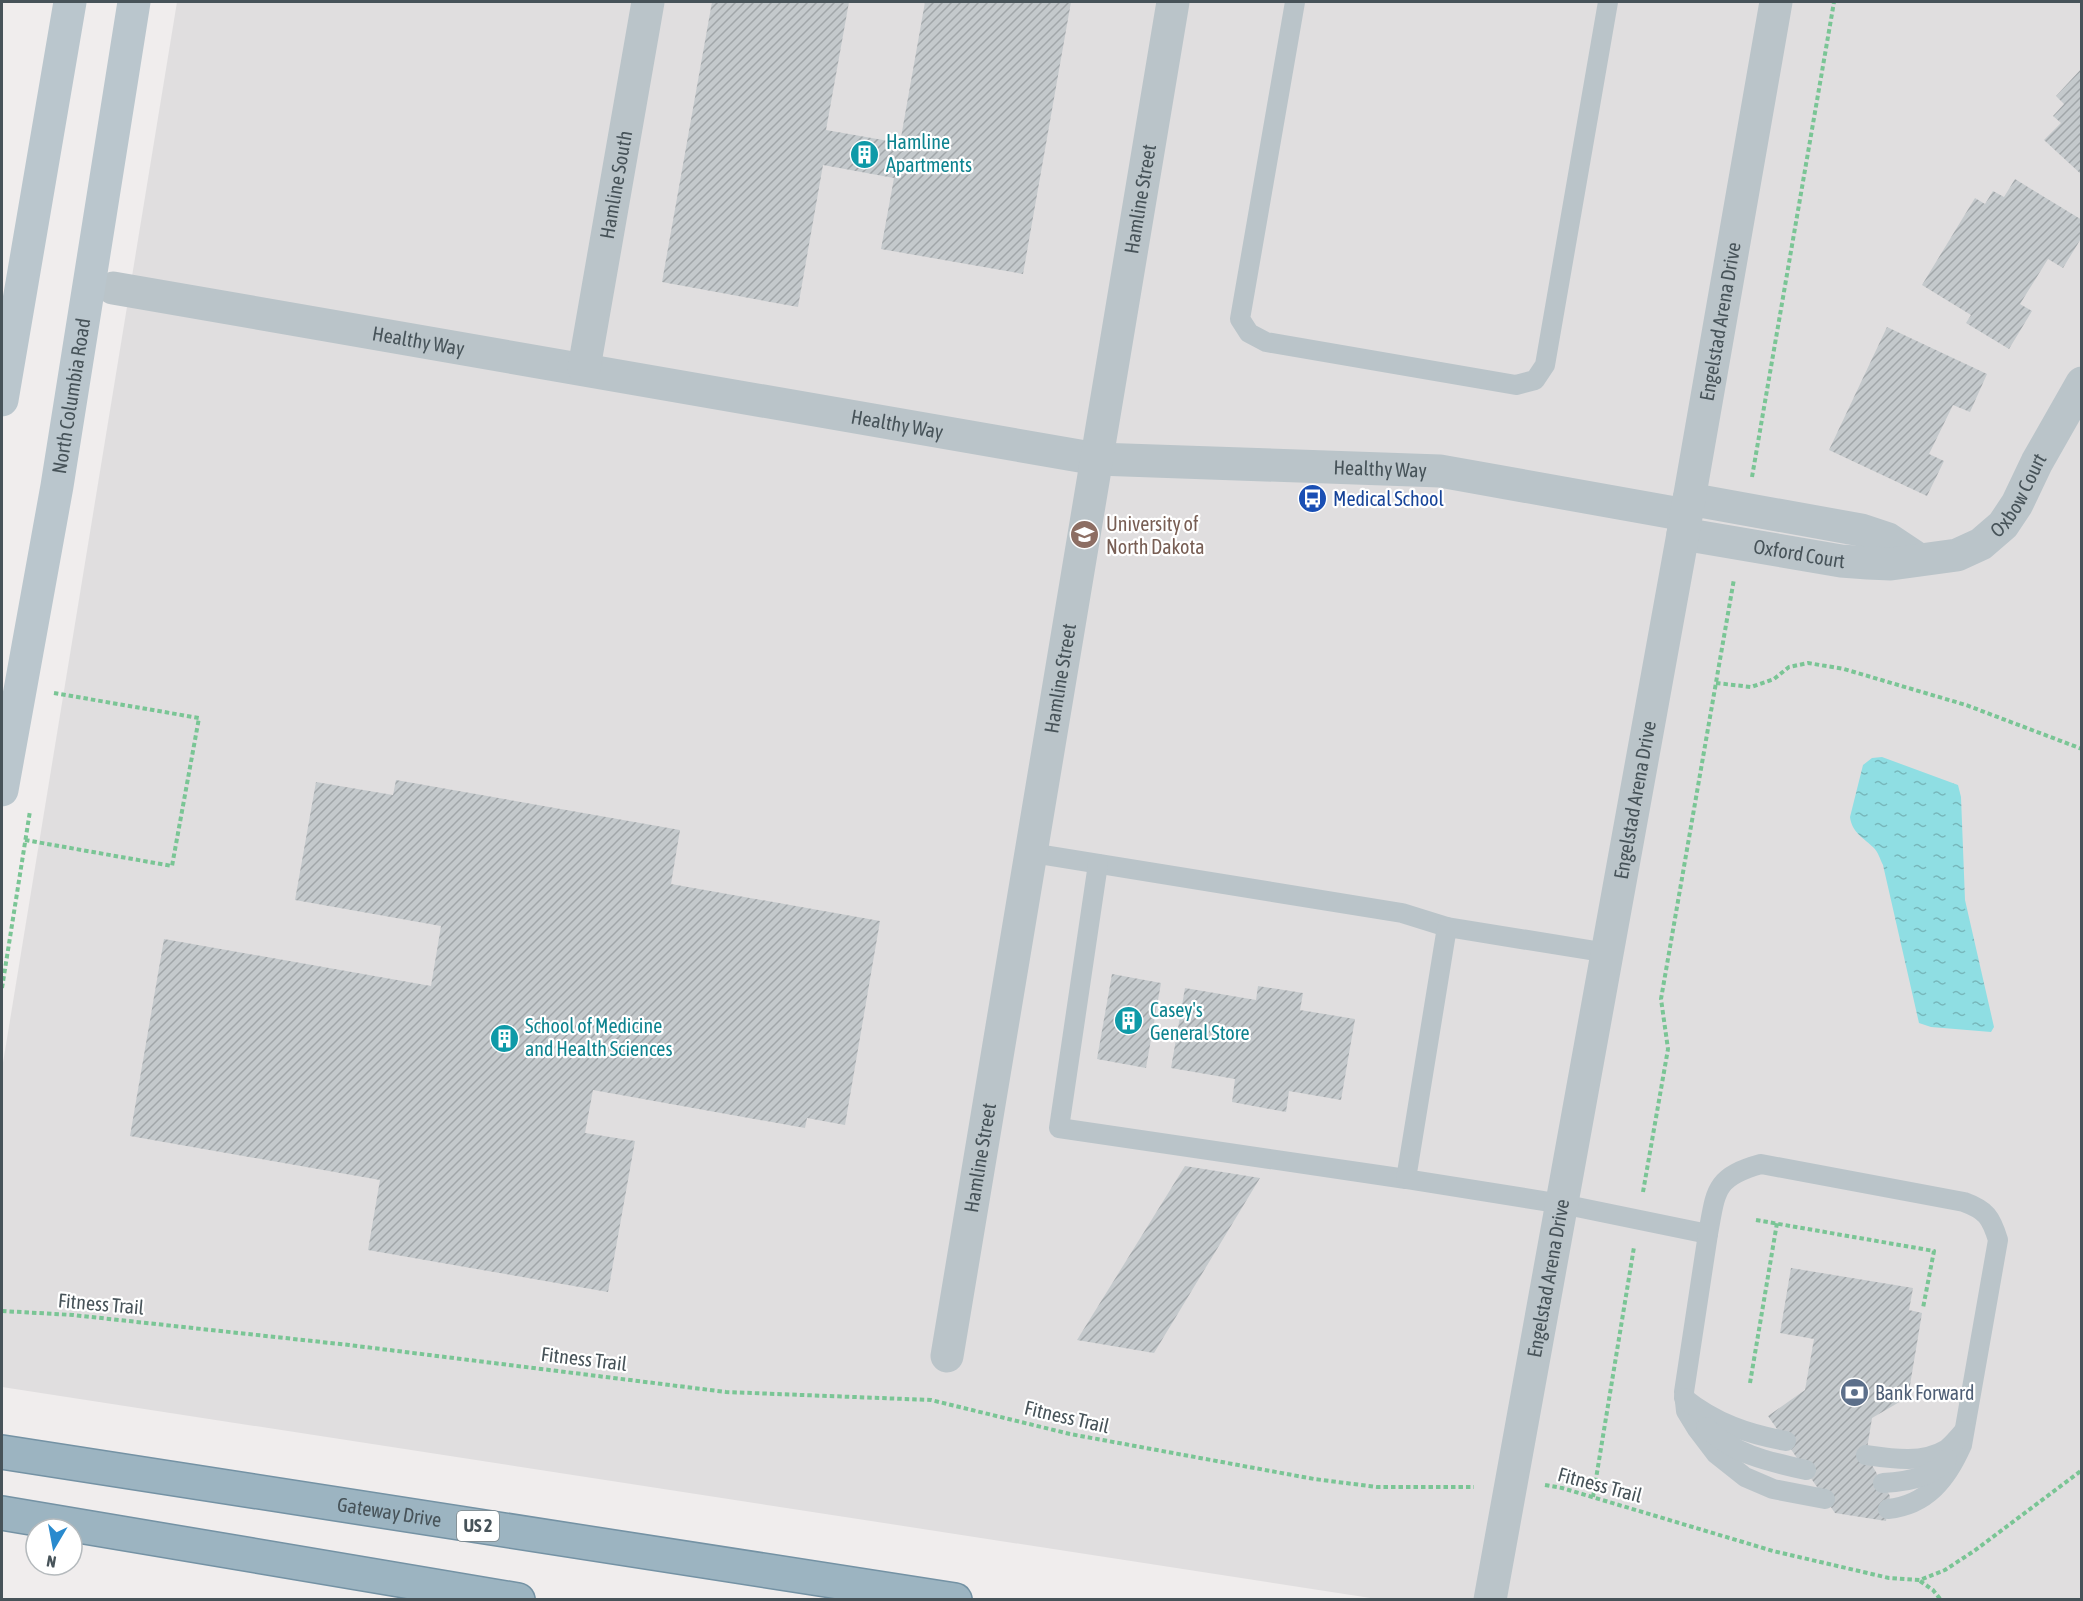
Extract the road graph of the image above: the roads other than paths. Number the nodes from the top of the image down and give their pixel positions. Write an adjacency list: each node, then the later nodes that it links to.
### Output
1 (70, 2): 11 (main road)
2 (134, 2): 15 (main road, North Columbia Road)
3 (648, 2): 9 (street, Hamline South)
4 (1173, 2): 12 (street, Hamline Street)
5 (1295, 2): 6 (lane)
6 (1608, 2)
7 (1776, 2): 13 (street, Engelstad Arena Drive)
8 (112, 288): 9 (street, Healthy Way)
9 (584, 369): 12 (street, Healthy Way)
10 (2082, 383): 14 (street, Oxbow Court)
11 (2, 400)
12 (1097, 459): 13 (street, Healthy Way); 16 (street, Hamline Street)
13 (1686, 516): 14 (street, Oxford Court); 14 (street); 19 (street, Engelstad Arena Drive)
14 (1918, 559)
15 (2, 790)
16 (1032, 853): 17 (lane); 23 (street, Hamline Street)
17 (1098, 864): 18 (lane); 20 (lane)
18 (1447, 927): 19 (lane); 20 (lane)
19 (1608, 953): 21 (street, Engelstad Arena Drive)
20 (1406, 1179): 21 (lane)
21 (1562, 1204): 22 (lane); 36 (street, Engelstad Arena Drive)
22 (1708, 1234): 24 (lane); 25 (lane)
23 (947, 1356)
24 (1684, 1398): 26 (lane); 29 (lane); 31 (lane)
25 (1964, 1431): 28 (lane); 30 (lane); 32 (lane)
26 (1786, 1441)
27 (2, 1452): 35 (highway, Gateway Drive / US 2)
28 (1866, 1455)
29 (1806, 1470)
30 (1883, 1483)
31 (1825, 1499)
32 (1888, 1509)
33 (2, 1513): 34 (highway)
34 (518, 1599)
35 (955, 1599)
36 (1490, 1599)

